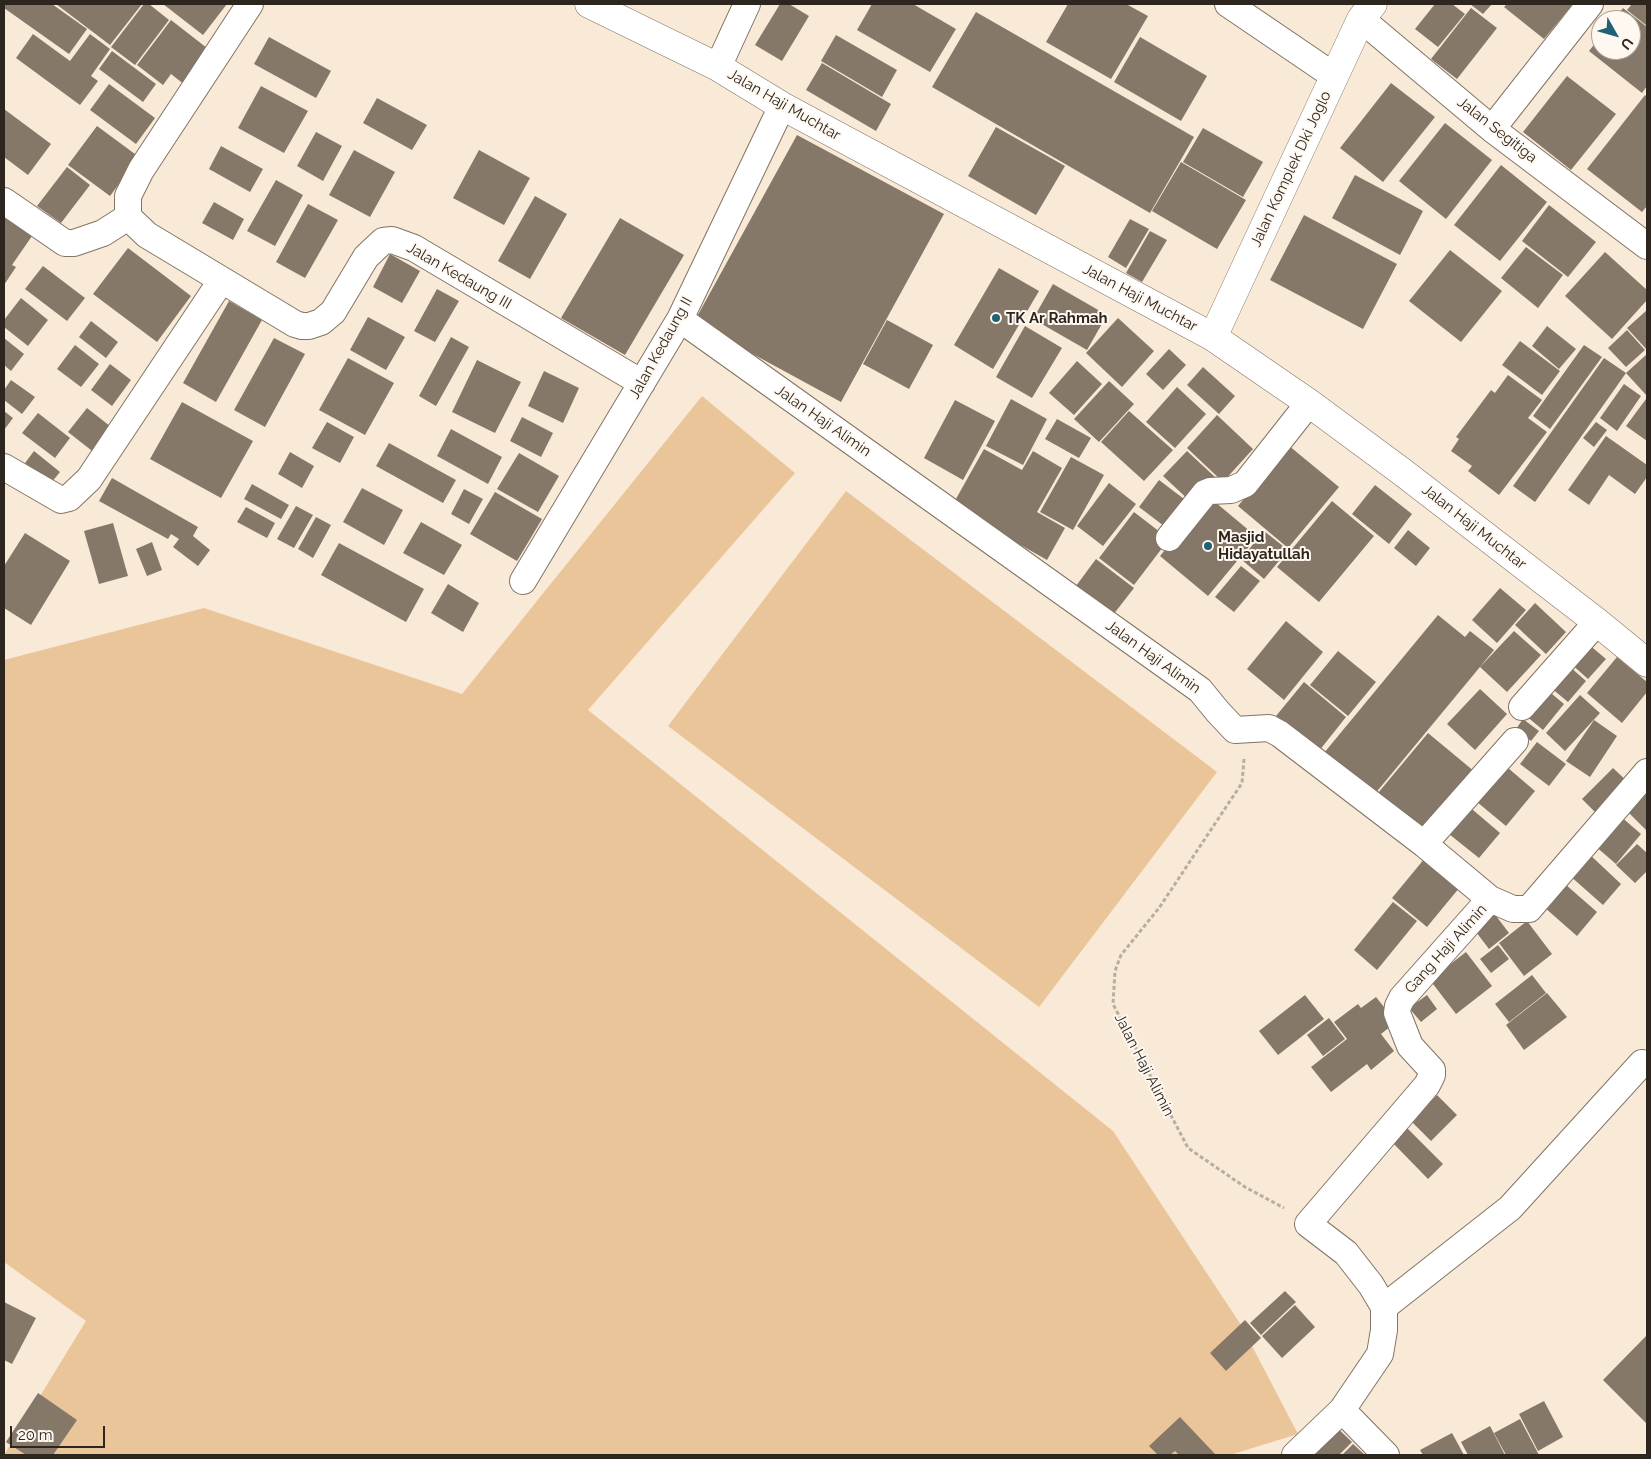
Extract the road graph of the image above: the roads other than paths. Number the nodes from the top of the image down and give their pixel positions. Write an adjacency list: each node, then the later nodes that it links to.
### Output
1 (250, 4): 12 (street)
2 (589, 4): 7 (street, Jalan Haji Muchtar)
3 (747, 4): 7 (street)
4 (1228, 4): 8 (street)
5 (1590, 4): 10 (street)
6 (1367, 11): 8 (street, Jalan Komplek Dki Joglo); 10 (street, Jalan Segitiga)
7 (718, 67): 9 (street, Jalan Haji Muchtar)
8 (1334, 76): 16 (street, Jalan Komplek Dki Joglo)
9 (782, 106): 15 (street, Jalan Kedaung II); 16 (street, Jalan Haji Muchtar)
10 (1492, 129): 13 (street, Jalan Segitiga)
11 (4, 201): 12 (street)
12 (128, 217): 14 (street, Jalan Kedaung III)
13 (1644, 235)
14 (221, 280): 17 (street, Jalan Kedaung III); 19 (street)
15 (680, 319): 17 (street, Jalan Kedaung II); 27 (street, Jalan Haji Alimin)
16 (1213, 337): 18 (street, Jalan Haji Muchtar)
17 (642, 383): 21 (street, Jalan Kedaung II)
18 (1309, 403): 20 (street); 22 (street, Jalan Haji Muchtar)
19 (4, 468)
20 (1170, 538)
21 (523, 581)
22 (1597, 622): 23 (street, Jalan Haji Muchtar); 24 (street)
23 (1647, 663)
24 (1522, 707)
25 (1515, 741): 27 (street)
26 (1647, 772): 28 (street, Gang Haji Alimin)
27 (1424, 844): 28 (street)
28 (1490, 899): 30 (street, Gang Haji Alimin)
29 (1642, 1063): 30 (street)
30 (1384, 1307): 31 (street)
31 (1342, 1410): 32 (street); 33 (street)
32 (1295, 1455)
33 (1386, 1455)

